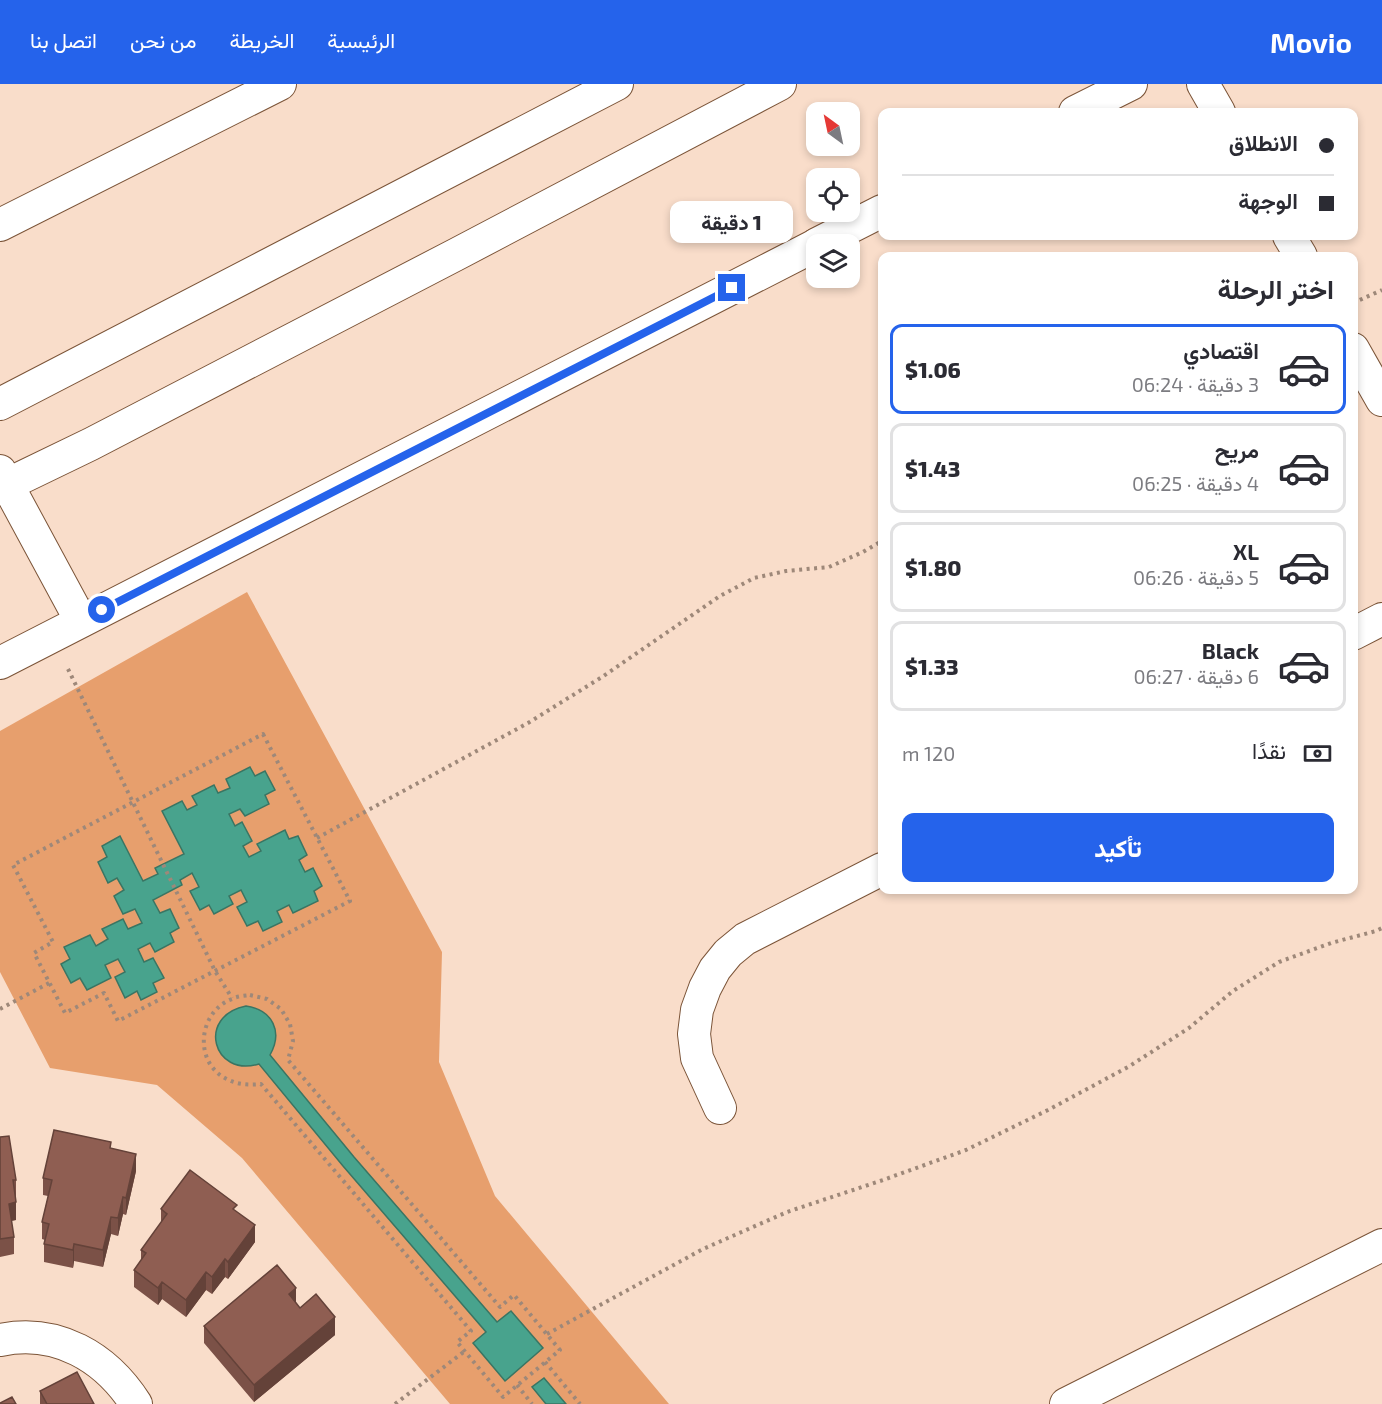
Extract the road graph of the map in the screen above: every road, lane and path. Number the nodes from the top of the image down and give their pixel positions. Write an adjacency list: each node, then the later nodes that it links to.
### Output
1 (280, 84): 9 (street)
2 (617, 84): 16 (street)
3 (780, 84): 17 (street)
4 (1131, 84): 6 (street)
5 (1203, 84): 7 (street)
6 (1083, 108)
7 (1217, 108)
8 (878, 213): 10 (street)
9 (0, 225)
10 (838, 234)
11 (806, 251): 20 (street)
12 (1382, 290): 13 (path)
13 (1358, 301)
14 (1358, 358): 15 (street)
15 (1382, 400)
16 (0, 404)
17 (2, 482): 20 (street)
18 (878, 543): 25 (path)
19 (1382, 619): 21 (street)
20 (81, 621): 22 (street)
21 (1358, 631)
22 (52, 636): 23 (street); 24 (path)
23 (3, 654)
24 (132, 803): 25 (path); 28 (path); 29 (path)
25 (317, 838): 28 (path)
26 (878, 871): 32 (street)
27 (1382, 928): 34 (path)
28 (215, 971): 29 (path); 30 (path)
29 (49, 983): 31 (path)
30 (232, 998): 34 (path); 36 (path)
31 (0, 1009)
32 (720, 1108)
33 (1382, 1245): 43 (street)
34 (547, 1334): 37 (path)
35 (0, 1340): 39 (street)
36 (465, 1351): 38 (path); 40 (path)
37 (546, 1362): 38 (path); 42 (path)
38 (517, 1385): 41 (path)
39 (136, 1404)
40 (395, 1404)
41 (532, 1404)
42 (580, 1404)
43 (1066, 1404)

